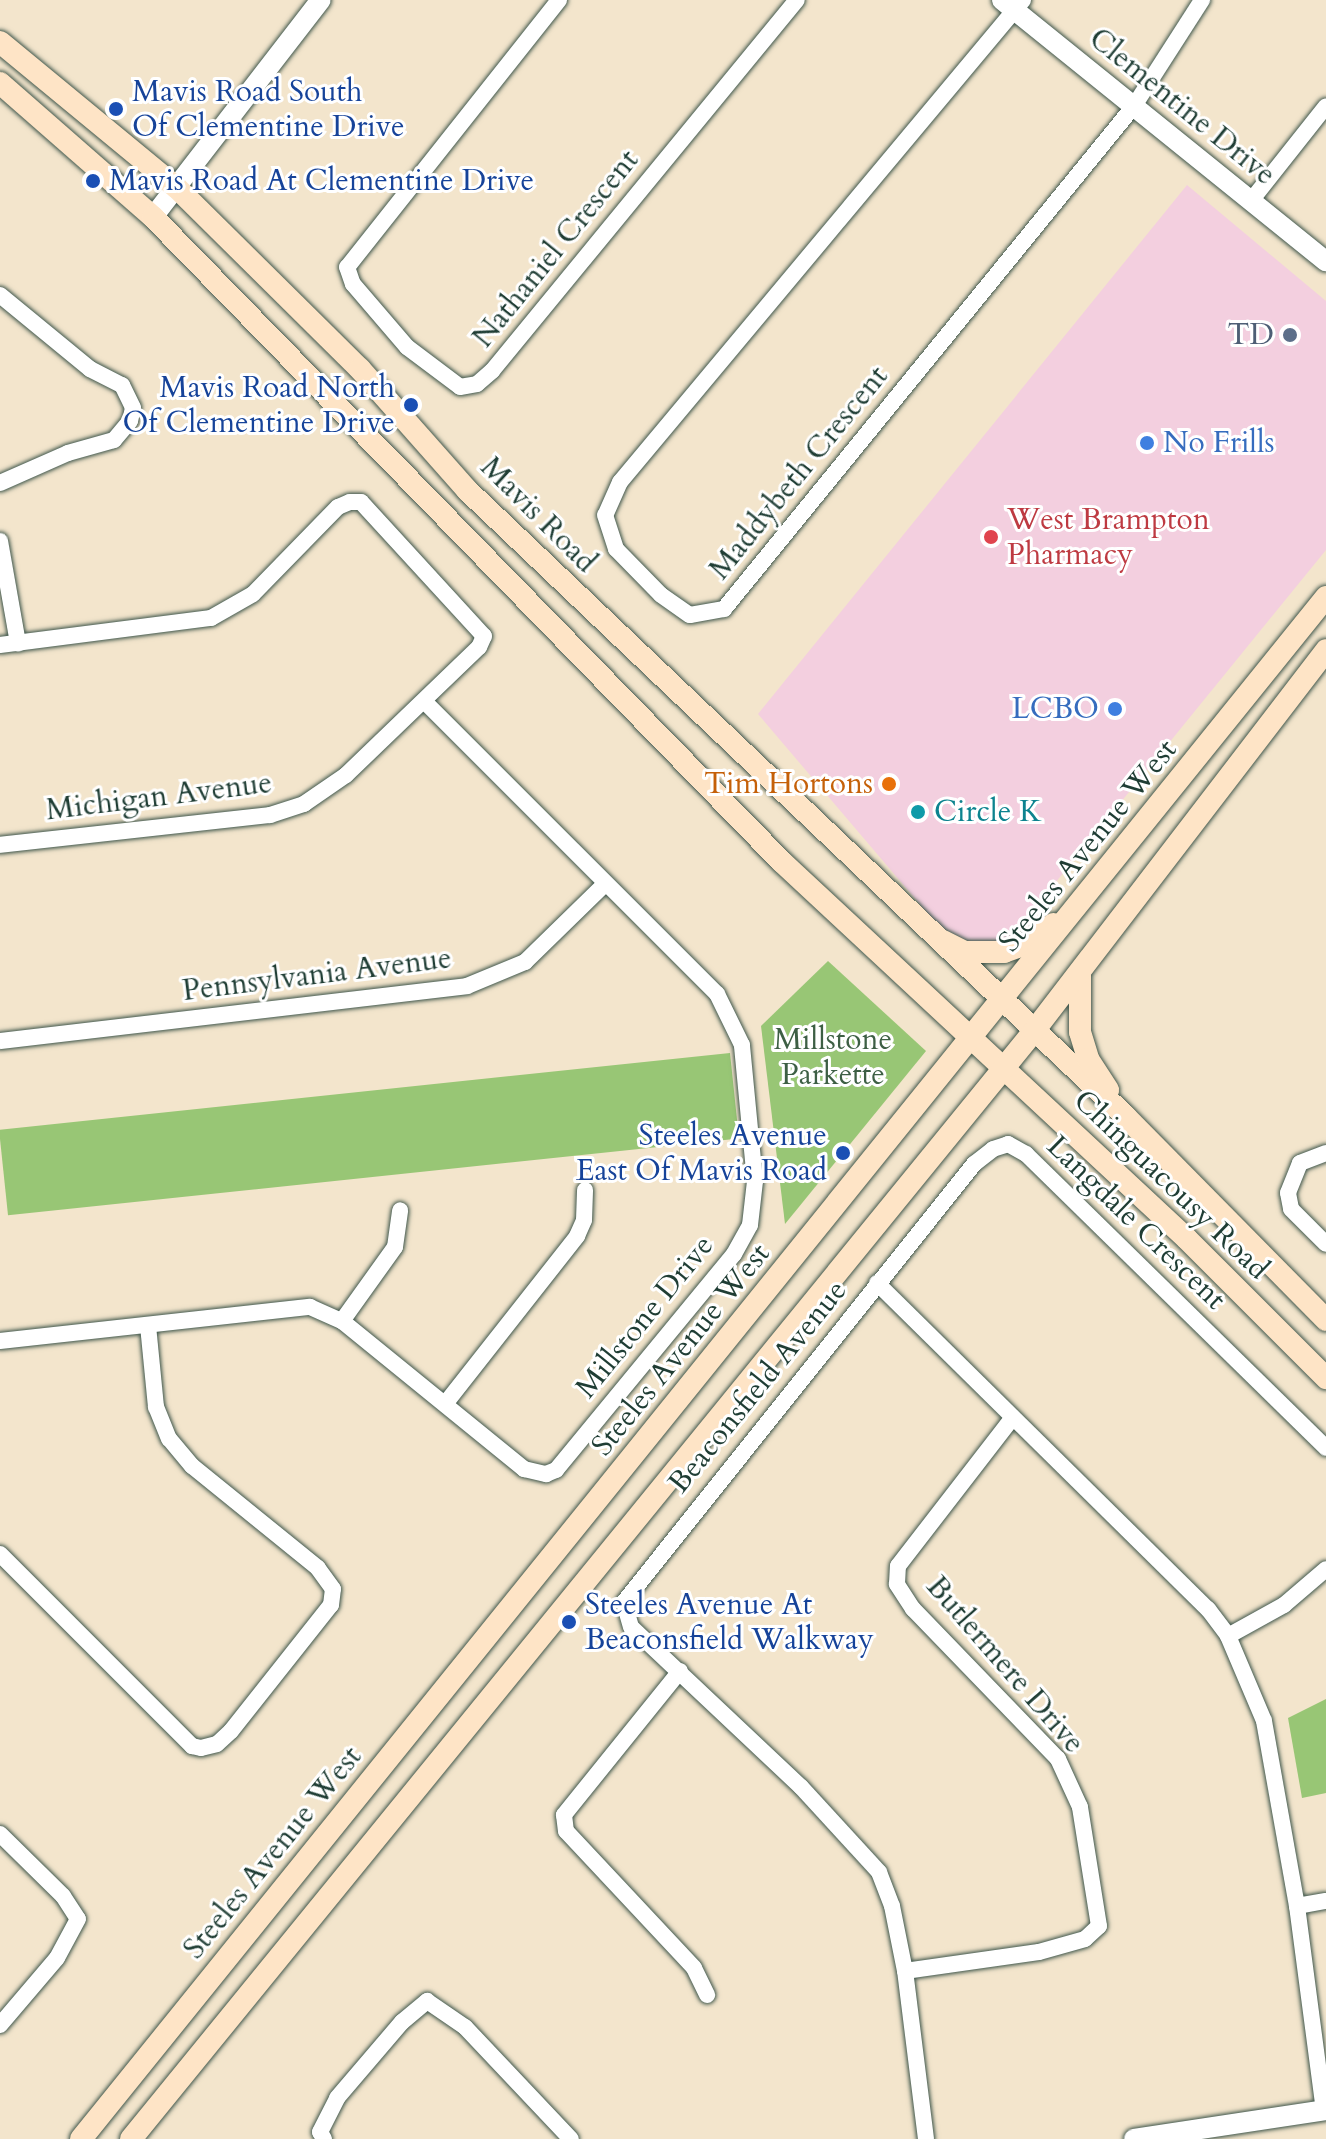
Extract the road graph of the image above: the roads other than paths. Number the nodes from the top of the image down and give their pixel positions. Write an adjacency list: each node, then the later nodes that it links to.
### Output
1 (321, 0): 10 (street)
2 (559, 0): 3 (street, Nathaniel Crescent)
3 (797, 0)
4 (1202, 0): 8 (street, Maddybeth Crescent)
5 (1014, 3): 8 (street, Clementine Drive); 8 (street, Maddybeth Crescent)
6 (0, 42): 10 (main road, Mavis Road)
7 (0, 83): 12 (main road)
8 (1134, 106): 11 (street, Clementine Drive)
9 (1326, 106): 11 (street)
10 (177, 188): 12 (street); 16 (main road, Mavis Road)
11 (1250, 202): 13 (street, Clementine Drive)
12 (153, 217): 17 (main road)
13 (1326, 261)
14 (0, 295): 15 (street)
15 (0, 483)
16 (467, 490): 17 (main road); 27 (main road, Mavis Road)
17 (441, 514): 31 (main road)
18 (0, 541): 20 (street)
19 (1326, 597): 26 (main road, Steeles Avenue West)
20 (18, 643): 21 (street, Michigan Avenue); 23 (street, Michigan Avenue)
21 (0, 645)
22 (1326, 650): 28 (main road)
23 (424, 701): 24 (street, Michigan Avenue); 25 (street, Millstone Drive)
24 (0, 845)
25 (605, 884): 32 (street, Pennsylvania Avenue); 45 (street, Millstone Drive)
26 (1080, 904): 27 (main road); 29 (main road, Steeles Avenue West)
27 (927, 933): 29 (main road, Mavis Road)
28 (1080, 972): 30 (main road); 34 (main road)
29 (1002, 1002): 30 (main road, Mavis Road); 31 (main road, Steeles Avenue West)
30 (1034, 1031): 33 (main road); 34 (main road, Chinguacousy Road)
31 (973, 1038): 33 (main road, Chinguacousy Road); 59 (main road, Steeles Avenue West)
32 (0, 1041)
33 (1003, 1066): 44 (main road, Chinguacousy Road); 60 (main road)
34 (1126, 1117): 40 (main road, Chinguacousy Road)
35 (1326, 1153): 38 (street)
36 (585, 1190): 45 (street)
37 (400, 1210): 41 (street)
38 (1326, 1244)
39 (877, 1283): 46 (street, Beaconsfield Avenue); 47 (street, Langdale Crescent); 51 (street, Beaconsfield Avenue)
40 (1326, 1320)
41 (342, 1321): 42 (street, Millstone Drive); 45 (street, Millstone Drive)
42 (148, 1325): 43 (street, Millstone Drive); 48 (street)
43 (0, 1341)
44 (1326, 1378)
45 (445, 1404)
46 (1011, 1420): 50 (street, Beaconsfield Avenue); 55 (street, Butlermere Drive)
47 (1326, 1448)
48 (0, 1554)
49 (1326, 1569): 50 (street)
50 (1228, 1636): 54 (street, Beaconsfield Avenue)
51 (680, 1671): 55 (street, Beaconsfield Avenue); 56 (street)
52 (0, 1834): 57 (street)
53 (1326, 1901): 54 (street)
54 (1297, 1906): 58 (street, Beaconsfield Avenue)
55 (905, 1971): 63 (street, Beaconsfield Avenue)
56 (707, 1995)
57 (0, 2025)
58 (1325, 2111): 64 (street)
59 (81, 2139)
60 (131, 2139)
61 (324, 2139): 62 (street)
62 (571, 2139)
63 (926, 2139)
64 (1134, 2139)

